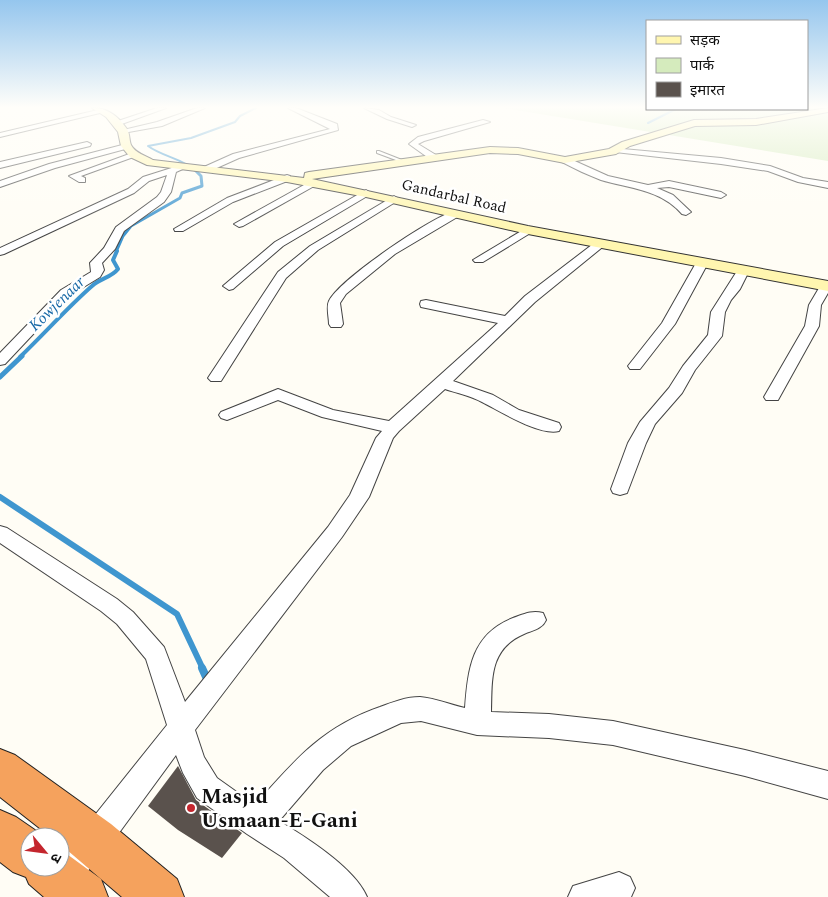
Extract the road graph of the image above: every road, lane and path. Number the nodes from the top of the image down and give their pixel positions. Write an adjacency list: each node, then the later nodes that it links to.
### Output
1 (63, 150): 12 (street)
2 (88, 150): 18 (street)
3 (131, 150): 8 (street, Gandarbal Road)
4 (263, 150): 14 (street)
5 (421, 150): 9 (street)
6 (615, 150): 10 (street); 19 (street)
7 (378, 152): 11 (lane)
8 (134, 155): 13 (street, Gandarbal Road); 16 (street)
9 (433, 158): 10 (street); 11 (street)
10 (565, 160): 20 (street)
11 (405, 162): 15 (street)
12 (0, 165)
13 (180, 169): 14 (street, Gandarbal Road); 30 (street); 39 (street)
14 (206, 169): 15 (street, Gandarbal Road)
15 (287, 178): 17 (street, Gandarbal Road); 27 (street)
16 (82, 180)
17 (313, 183): 21 (street, Gandarbal Road); 26 (street)
18 (0, 184)
19 (828, 185)
20 (648, 188): 22 (street); 24 (street)
21 (366, 193): 23 (street, Gandarbal Road); 34 (street)
22 (721, 195)
23 (394, 200): 25 (street, Gandarbal Road); 42 (street)
24 (686, 212)
25 (455, 214): 28 (street, Gandarbal Road); 38 (street)
26 (239, 224)
27 (179, 229)
28 (528, 230): 29 (street, Gandarbal Road); 31 (street)
29 (601, 243): 32 (street, Gandarbal Road); 37 (street)
30 (0, 252)
31 (479, 260)
32 (702, 263): 33 (street, Gandarbal Road); 41 (street)
33 (743, 272): 35 (street, Gandarbal Road); 48 (street)
34 (229, 286)
35 (827, 286): 44 (street)
36 (426, 304): 37 (street)
37 (508, 321): 43 (street)
38 (336, 324)
39 (7, 346): 40 (street)
40 (0, 361)
41 (635, 366)
42 (216, 378)
43 (442, 383): 46 (street); 47 (street)
44 (772, 396)
45 (226, 415): 46 (street)
46 (393, 427): 52 (street)
47 (553, 427)
48 (620, 490)
49 (0, 533): 52 (street)
50 (535, 620): 51 (street)
51 (477, 723): 54 (street); 55 (street)
52 (181, 727): 55 (street); 56 (street)
53 (0, 770): 56 (highway)
54 (828, 785)
55 (257, 824): 60 (street)
56 (94, 841): 57 (street); 59 (highway)
57 (70, 849)
58 (619, 888): 61 (street)
59 (159, 897)
60 (351, 897)
61 (584, 897)

